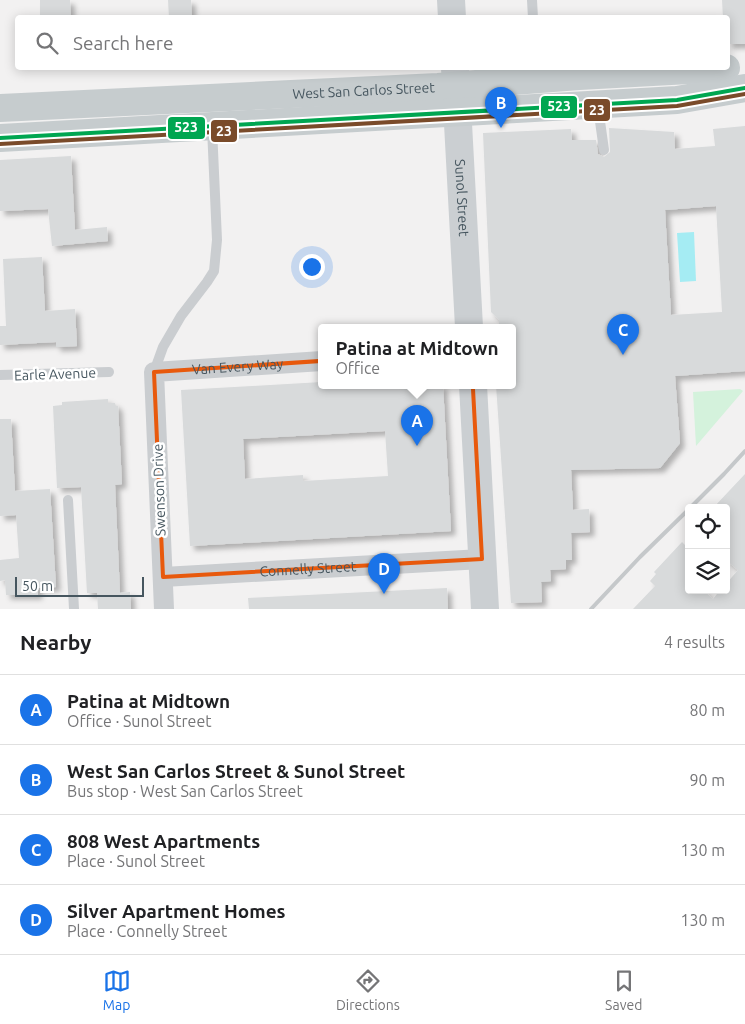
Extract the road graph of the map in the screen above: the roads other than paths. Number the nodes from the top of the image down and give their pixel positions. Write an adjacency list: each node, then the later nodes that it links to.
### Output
1 (451, 0): 2 (lane); 4 (street)
2 (462, 0)
3 (532, 0): 5 (lane)
4 (452, 15)
5 (533, 15)
6 (745, 66): 7 (main road, West San Carlos Street)
7 (730, 67)
8 (640, 70): 9 (main road, West San Carlos Street)
9 (524, 74): 10 (main road, West San Carlos Street)
10 (455, 76): 15 (main road, West San Carlos Street); 16 (street, Sunol Street)
11 (745, 88): 12 (main road, West San Carlos Street)
12 (676, 100): 13 (main road, West San Carlos Street); 14 (lane)
13 (598, 103): 16 (main road, West San Carlos Street); 19 (lane)
14 (745, 103)
15 (0, 108)
16 (457, 113): 17 (main road, West San Carlos Street); 20 (street, Sunol Street)
17 (212, 126): 18 (main road, West San Carlos Street); 23 (lane)
18 (0, 138)
19 (604, 150)
20 (469, 324)
21 (318, 361): 23 (street, Van Every Way)
22 (109, 372): 24 (lane, Earle Avenue)
23 (154, 372): 28 (street, Swenson Drive)
24 (0, 376)
25 (472, 389): 27 (street)
26 (68, 500): 29 (lane)
27 (482, 558): 28 (street, Connelly Street); 31 (street)
28 (163, 577): 30 (street, Swenson Drive)
29 (74, 609)
30 (164, 609)
31 (485, 609)

